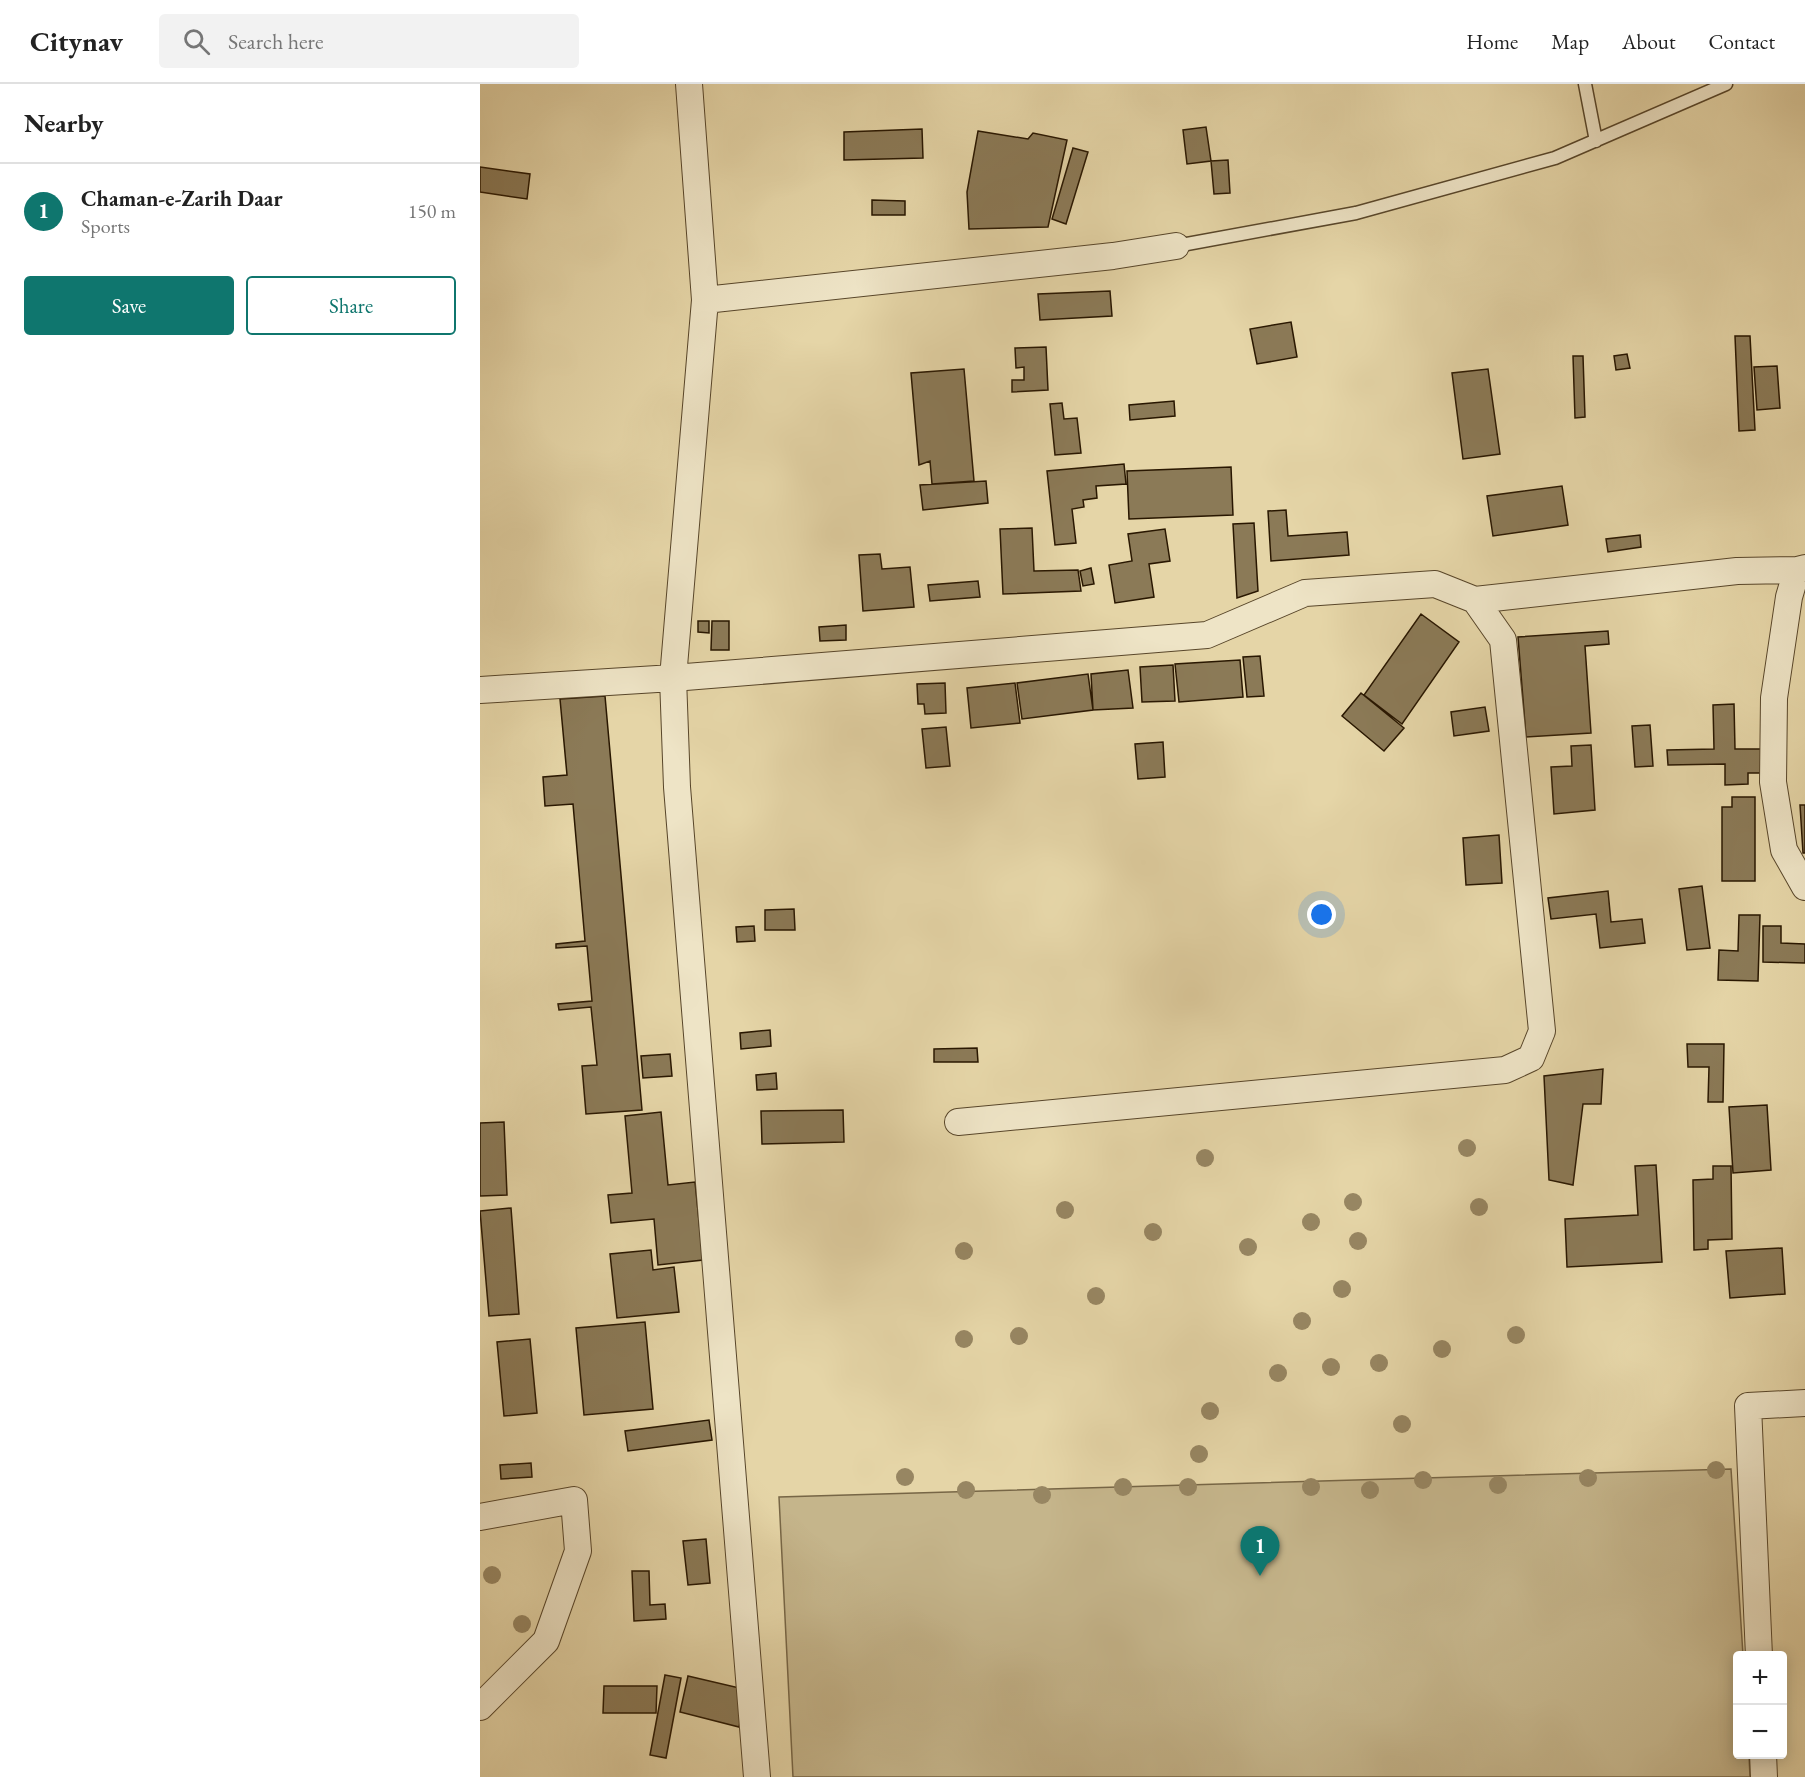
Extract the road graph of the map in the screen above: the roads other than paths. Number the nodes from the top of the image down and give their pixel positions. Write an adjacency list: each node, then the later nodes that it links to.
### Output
1 (689, 84): 6 (street)
2 (1585, 84): 4 (lane)
3 (1726, 84): 4 (lane)
4 (1596, 141): 5 (lane)
5 (1176, 246): 6 (street)
6 (705, 300): 9 (street)
7 (1801, 568): 8 (street); 11 (street)
8 (1475, 600): 9 (street); 12 (street)
9 (673, 678): 10 (street); 18 (street)
10 (480, 690)
11 (1805, 887)
12 (958, 1122)
13 (1805, 1403): 15 (street)
14 (480, 1517): 16 (street)
15 (1759, 1651)
16 (480, 1707)
17 (1763, 1759): 19 (street)
18 (757, 1777)
19 (1764, 1777)

